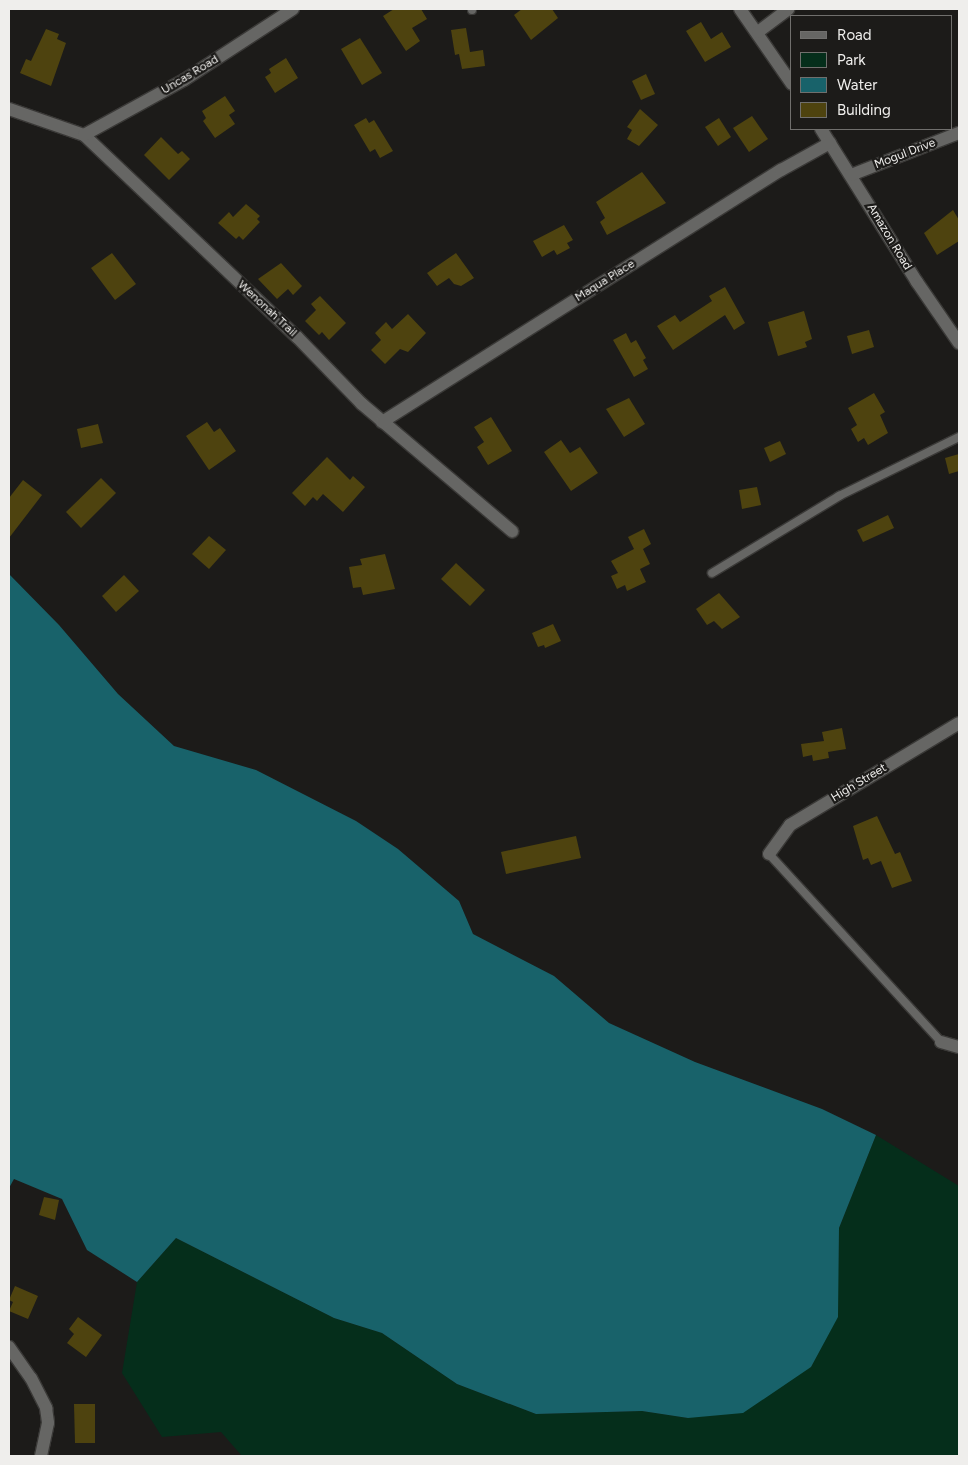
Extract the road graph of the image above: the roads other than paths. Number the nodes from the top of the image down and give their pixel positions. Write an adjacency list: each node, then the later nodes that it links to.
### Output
1 (293, 9): 9 (street, Uncas Road)
2 (740, 9): 4 (street)
3 (788, 9): 4 (street)
4 (758, 32): 5 (street)
5 (790, 81)
6 (9, 109): 9 (street, Wenonah Trail)
7 (822, 130): 10 (street, Amazon Road)
8 (959, 133): 11 (street, Mogul Drive)
9 (84, 135): 13 (street, Wenonah Trail)
10 (830, 143): 11 (street, Amazon Road); 13 (street, Maqua Place)
11 (851, 175): 12 (street, Amazon Road)
12 (959, 342)
13 (382, 422): 15 (street, Wenonah Trail)
14 (959, 437): 16 (lane)
15 (512, 531)
16 (712, 573)
17 (959, 722): 18 (street, High Street)
18 (769, 854): 19 (lane)
19 (941, 1042): 20 (street)
20 (959, 1047)
21 (9, 1347): 22 (street)
22 (41, 1456)

